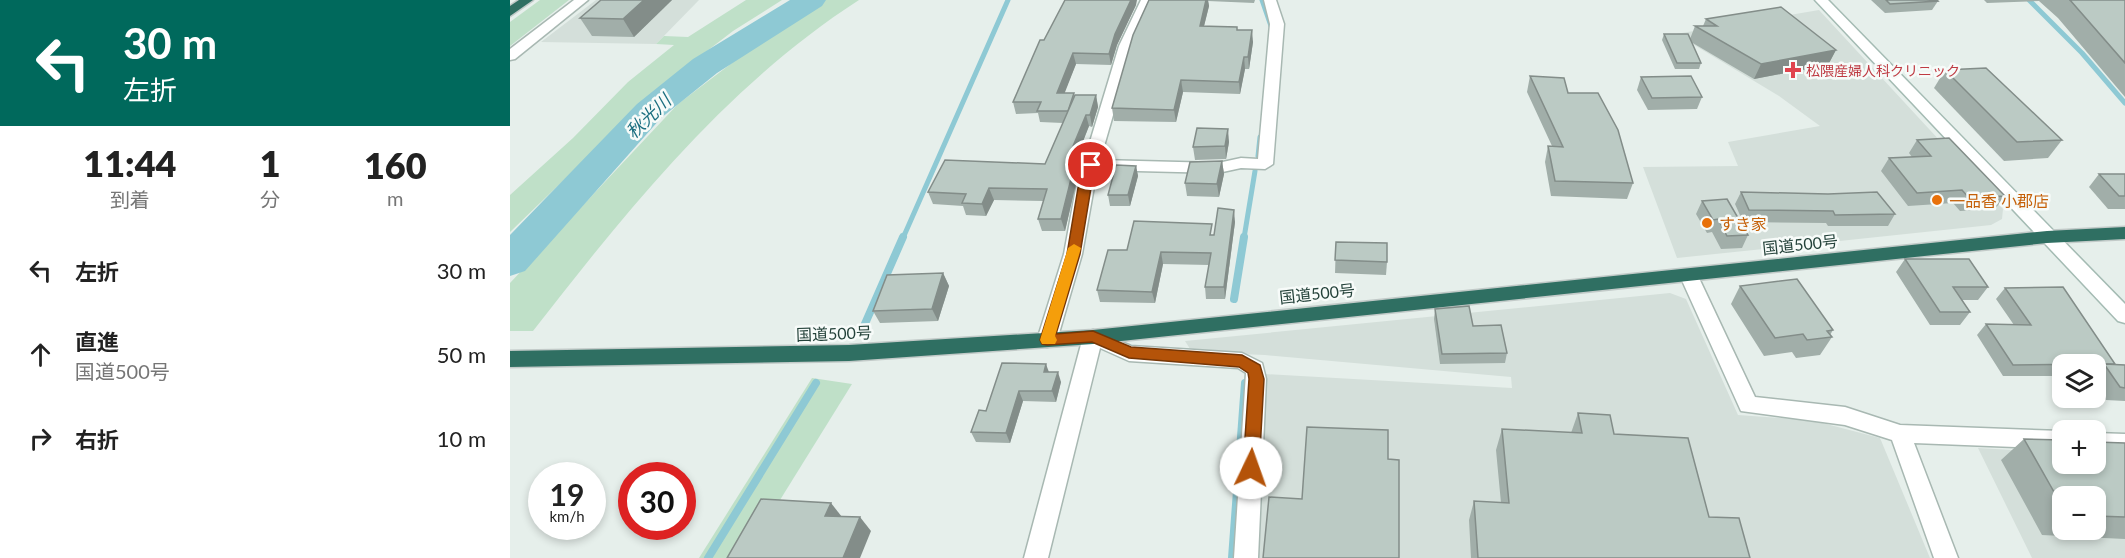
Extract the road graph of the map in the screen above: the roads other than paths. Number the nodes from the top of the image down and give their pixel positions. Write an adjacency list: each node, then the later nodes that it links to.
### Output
1 (527, 0): 6 (highway)
2 (582, 0): 7 (street)
3 (1147, 0): 8 (street)
4 (1270, 0): 8 (street)
5 (1821, 0): 10 (street)
6 (510, 12)
7 (510, 56)
8 (1091, 165): 14 (street)
9 (2125, 233): 10 (highway, 国道500号)
10 (2047, 237): 11 (highway, 国道500号); 12 (street)
11 (1689, 276): 13 (highway, 国道500号); 16 (street)
12 (2125, 316)
13 (1093, 337): 14 (highway, 国道500号); 20 (street); 21 (street)
14 (1047, 340): 15 (highway, 国道500号)
15 (510, 359)
16 (1900, 434): 17 (street); 22 (street)
17 (2052, 440)
18 (2106, 442): 19 (street)
19 (2125, 443)
20 (1036, 558)
21 (1246, 558)
22 (1946, 558)

